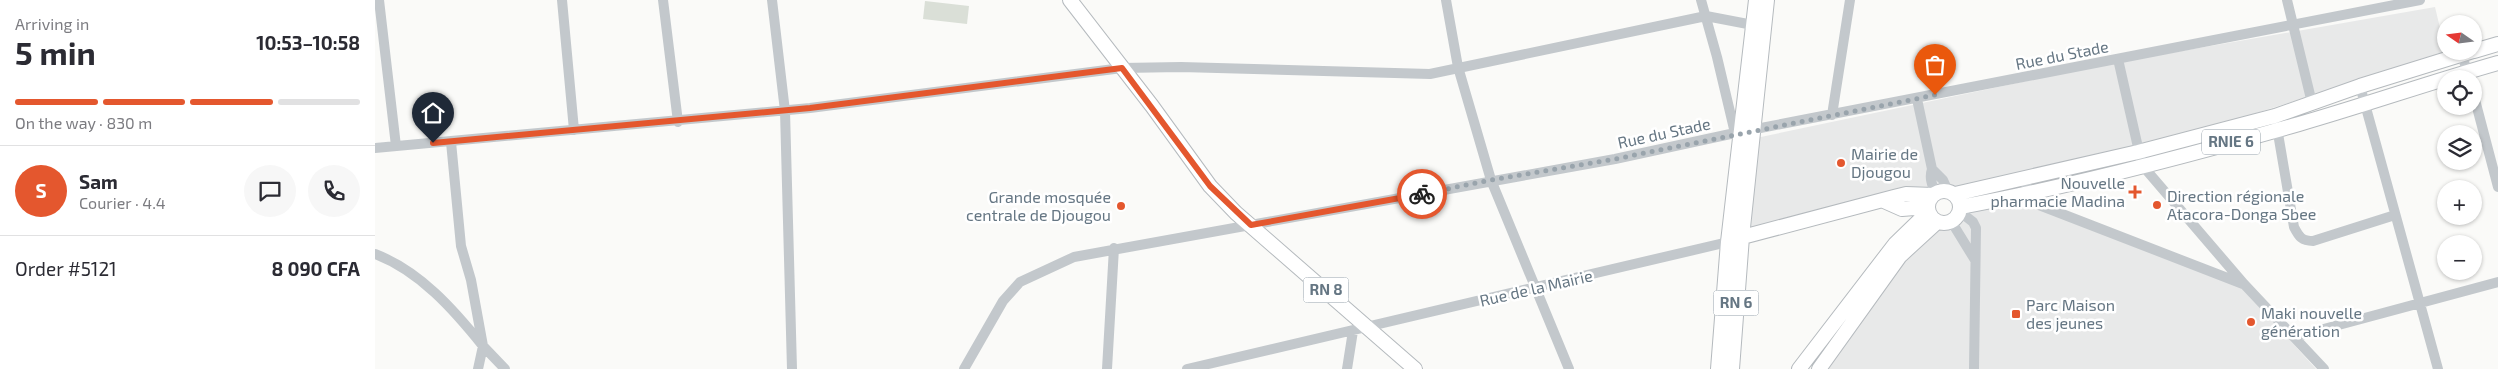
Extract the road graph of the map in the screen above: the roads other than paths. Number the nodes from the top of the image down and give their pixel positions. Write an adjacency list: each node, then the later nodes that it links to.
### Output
1 (379, 0): 18 (street)
2 (562, 0): 35 (street)
3 (663, 0): 34 (street)
4 (772, 0): 30 (street)
5 (1070, 0): 22 (main road, RN 8)
6 (1446, 0): 23 (street)
7 (1701, 0): 13 (street)
8 (1756, 0): 15 (main road, RN 6)
9 (1767, 0): 15 (main road, RN 6)
10 (1850, 0): 31 (street)
11 (2287, 0): 14 (street)
12 (2420, 0): 14 (street, Rue du Stade)
13 (1706, 16): 15 (street); 23 (street); 37 (street)
14 (2292, 24): 19 (street, Rue du Stade); 28 (street)
15 (1758, 28): 37 (main road, RN 6)
16 (2498, 44): 17 (main road, RNIE 6)
17 (2483, 48)
18 (380, 53): 39 (street)
19 (2118, 59): 27 (street, Rue du Stade); 41 (street)
20 (2444, 60): 26 (main road, RNIE 6)
21 (2498, 63): 24 (main road, RNIE 6)
22 (1122, 68): 23 (street); 30 (street); 49 (main road, RN 8)
23 (1458, 68): 44 (street)
24 (2480, 70)
25 (2437, 84): 29 (main road, RNIE 6)
26 (2360, 86): 28 (main road, RNIE 6); 29 (street)
27 (1917, 99): 31 (street, Rue du Stade); 47 (street)
28 (2312, 103): 33 (main road, RNIE 6)
29 (2365, 104): 36 (main road, RNIE 6); 48 (street)
30 (785, 110): 34 (street); 64 (street)
31 (1832, 115): 37 (street, Rue du Stade)
32 (2479, 115): 45 (street)
33 (2275, 116): 36 (street); 41 (main road, RNIE 6)
34 (678, 122): 35 (street)
35 (574, 130): 38 (street)
36 (2276, 130): 42 (main road, RNIE 6); 48 (street)
37 (1742, 132): 44 (street, Rue du Stade); 50 (main road, RN 6); 51 (main road, RN 6)
38 (451, 142): 39 (street); 61 (street)
39 (396, 146): 40 (street)
40 (375, 148)
41 (2139, 152): 42 (street); 43 (main road, RNIE 6)
42 (2142, 166): 46 (main road, RNIE 6); 56 (street)
43 (2027, 179): 46 (street); 47 (main road, RNIE 6)
44 (1491, 180): 49 (street, Rue du Stade); 57 (street)
45 (2498, 187)
46 (2027, 195): 47 (main road, RNIE 6); 56 (street)
47 (1943, 205): 50 (main road, Rue de la Mairie); 54 (street); 54 (street); 73 (main road); 74 (main road)
48 (2395, 215): 58 (street)
49 (1251, 225): 52 (street, Rue du Stade); 59 (main road, RN 8)
50 (1742, 237): 51 (main road, Rue de la Mairie); 72 (main road, RN 6)
51 (1728, 242): 57 (street, Rue de la Mairie); 71 (main road, RN 6)
52 (1114, 248): 65 (street, Rue du Stade); 66 (street)
53 (375, 254): 61 (street)
54 (1975, 260): 75 (street)
55 (2498, 282): 58 (street)
56 (2244, 284): 60 (street)
57 (1538, 288): 59 (street, Rue de la Mairie); 70 (street)
58 (2419, 303): 60 (street); 77 (street)
59 (1360, 328): 67 (street, Rue de la Mairie); 68 (street); 69 (main road, RN 8)
60 (2294, 337): 76 (street)
61 (483, 346): 62 (street); 63 (street)
62 (478, 369)
63 (505, 369)
64 (792, 369)
65 (964, 369)
66 (1107, 369)
67 (1187, 369)
68 (1347, 369)
69 (1415, 369)
70 (1569, 369)
71 (1718, 369)
72 (1731, 369)
73 (1799, 369)
74 (1819, 369)
75 (1974, 369)
76 (2324, 369)
77 (2437, 369)

